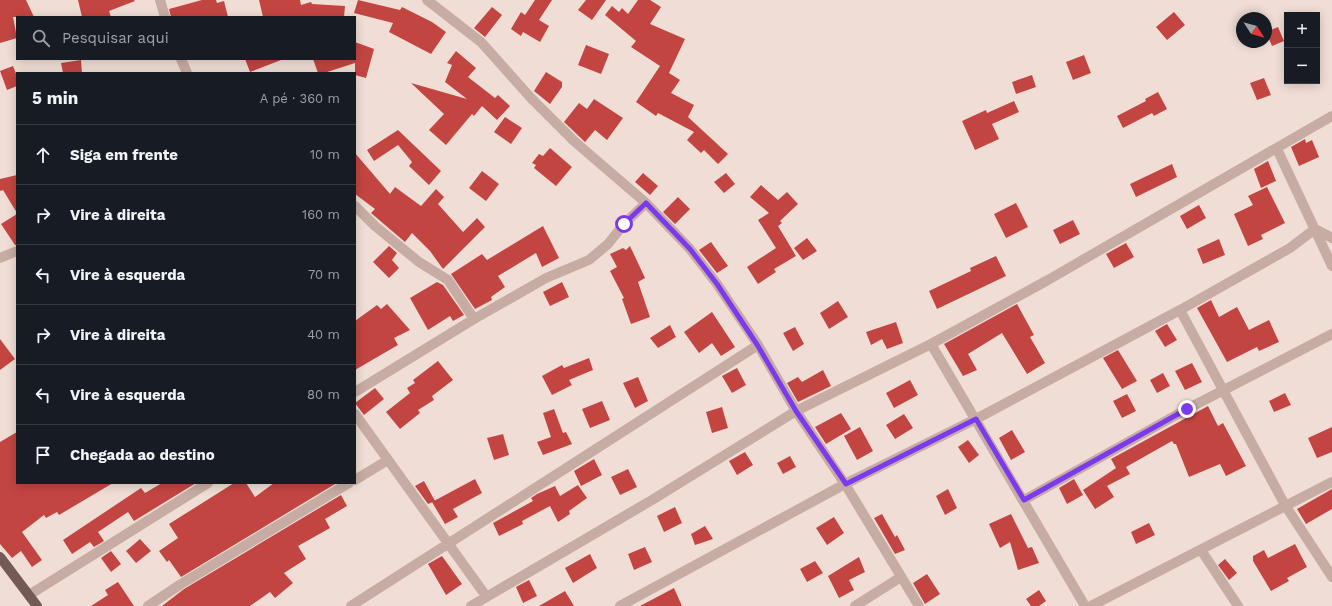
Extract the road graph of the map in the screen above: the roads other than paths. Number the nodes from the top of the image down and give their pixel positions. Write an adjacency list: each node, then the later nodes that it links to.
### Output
1 (160, 0): 3 (street)
2 (427, 0): 8 (street)
3 (165, 16)
4 (181, 60): 5 (street)
5 (187, 72)
6 (1332, 116): 7 (street)
7 (1277, 149): 10 (street); 18 (street)
8 (646, 203): 16 (street); 19 (street)
9 (356, 207): 16 (street)
10 (1315, 229): 11 (street); 14 (street); 15 (street)
11 (1332, 238)
12 (16, 251): 13 (street)
13 (0, 258)
14 (1332, 266)
15 (1180, 310): 20 (street); 24 (street)
16 (474, 319): 21 (street)
17 (1332, 334): 20 (street)
18 (931, 344): 22 (street); 24 (street)
19 (758, 346): 22 (street); 33 (street)
20 (1225, 390): 31 (street); 32 (street)
21 (356, 391)
22 (796, 411): 30 (street); 39 (street)
23 (356, 415): 25 (street)
24 (976, 419): 30 (street); 31 (street)
25 (388, 460): 26 (street); 33 (street)
26 (356, 479)
27 (1332, 482): 32 (street)
28 (206, 484): 38 (street)
29 (347, 484): 41 (street)
30 (846, 484): 36 (street); 44 (street)
31 (1024, 500): 47 (street)
32 (1285, 505): 34 (street); 37 (street)
33 (449, 543): 39 (street); 42 (street)
34 (1201, 550): 48 (street); 49 (street)
35 (0, 557): 38 (main road)
36 (901, 577): 45 (street); 46 (street)
37 (1332, 577)
38 (29, 594): 40 (main road)
39 (486, 596): 43 (street)
40 (37, 606)
41 (148, 606)
42 (351, 606)
43 (471, 606)
44 (620, 606)
45 (855, 606)
46 (919, 606)
47 (1085, 606)
48 (1091, 606)
49 (1238, 606)

